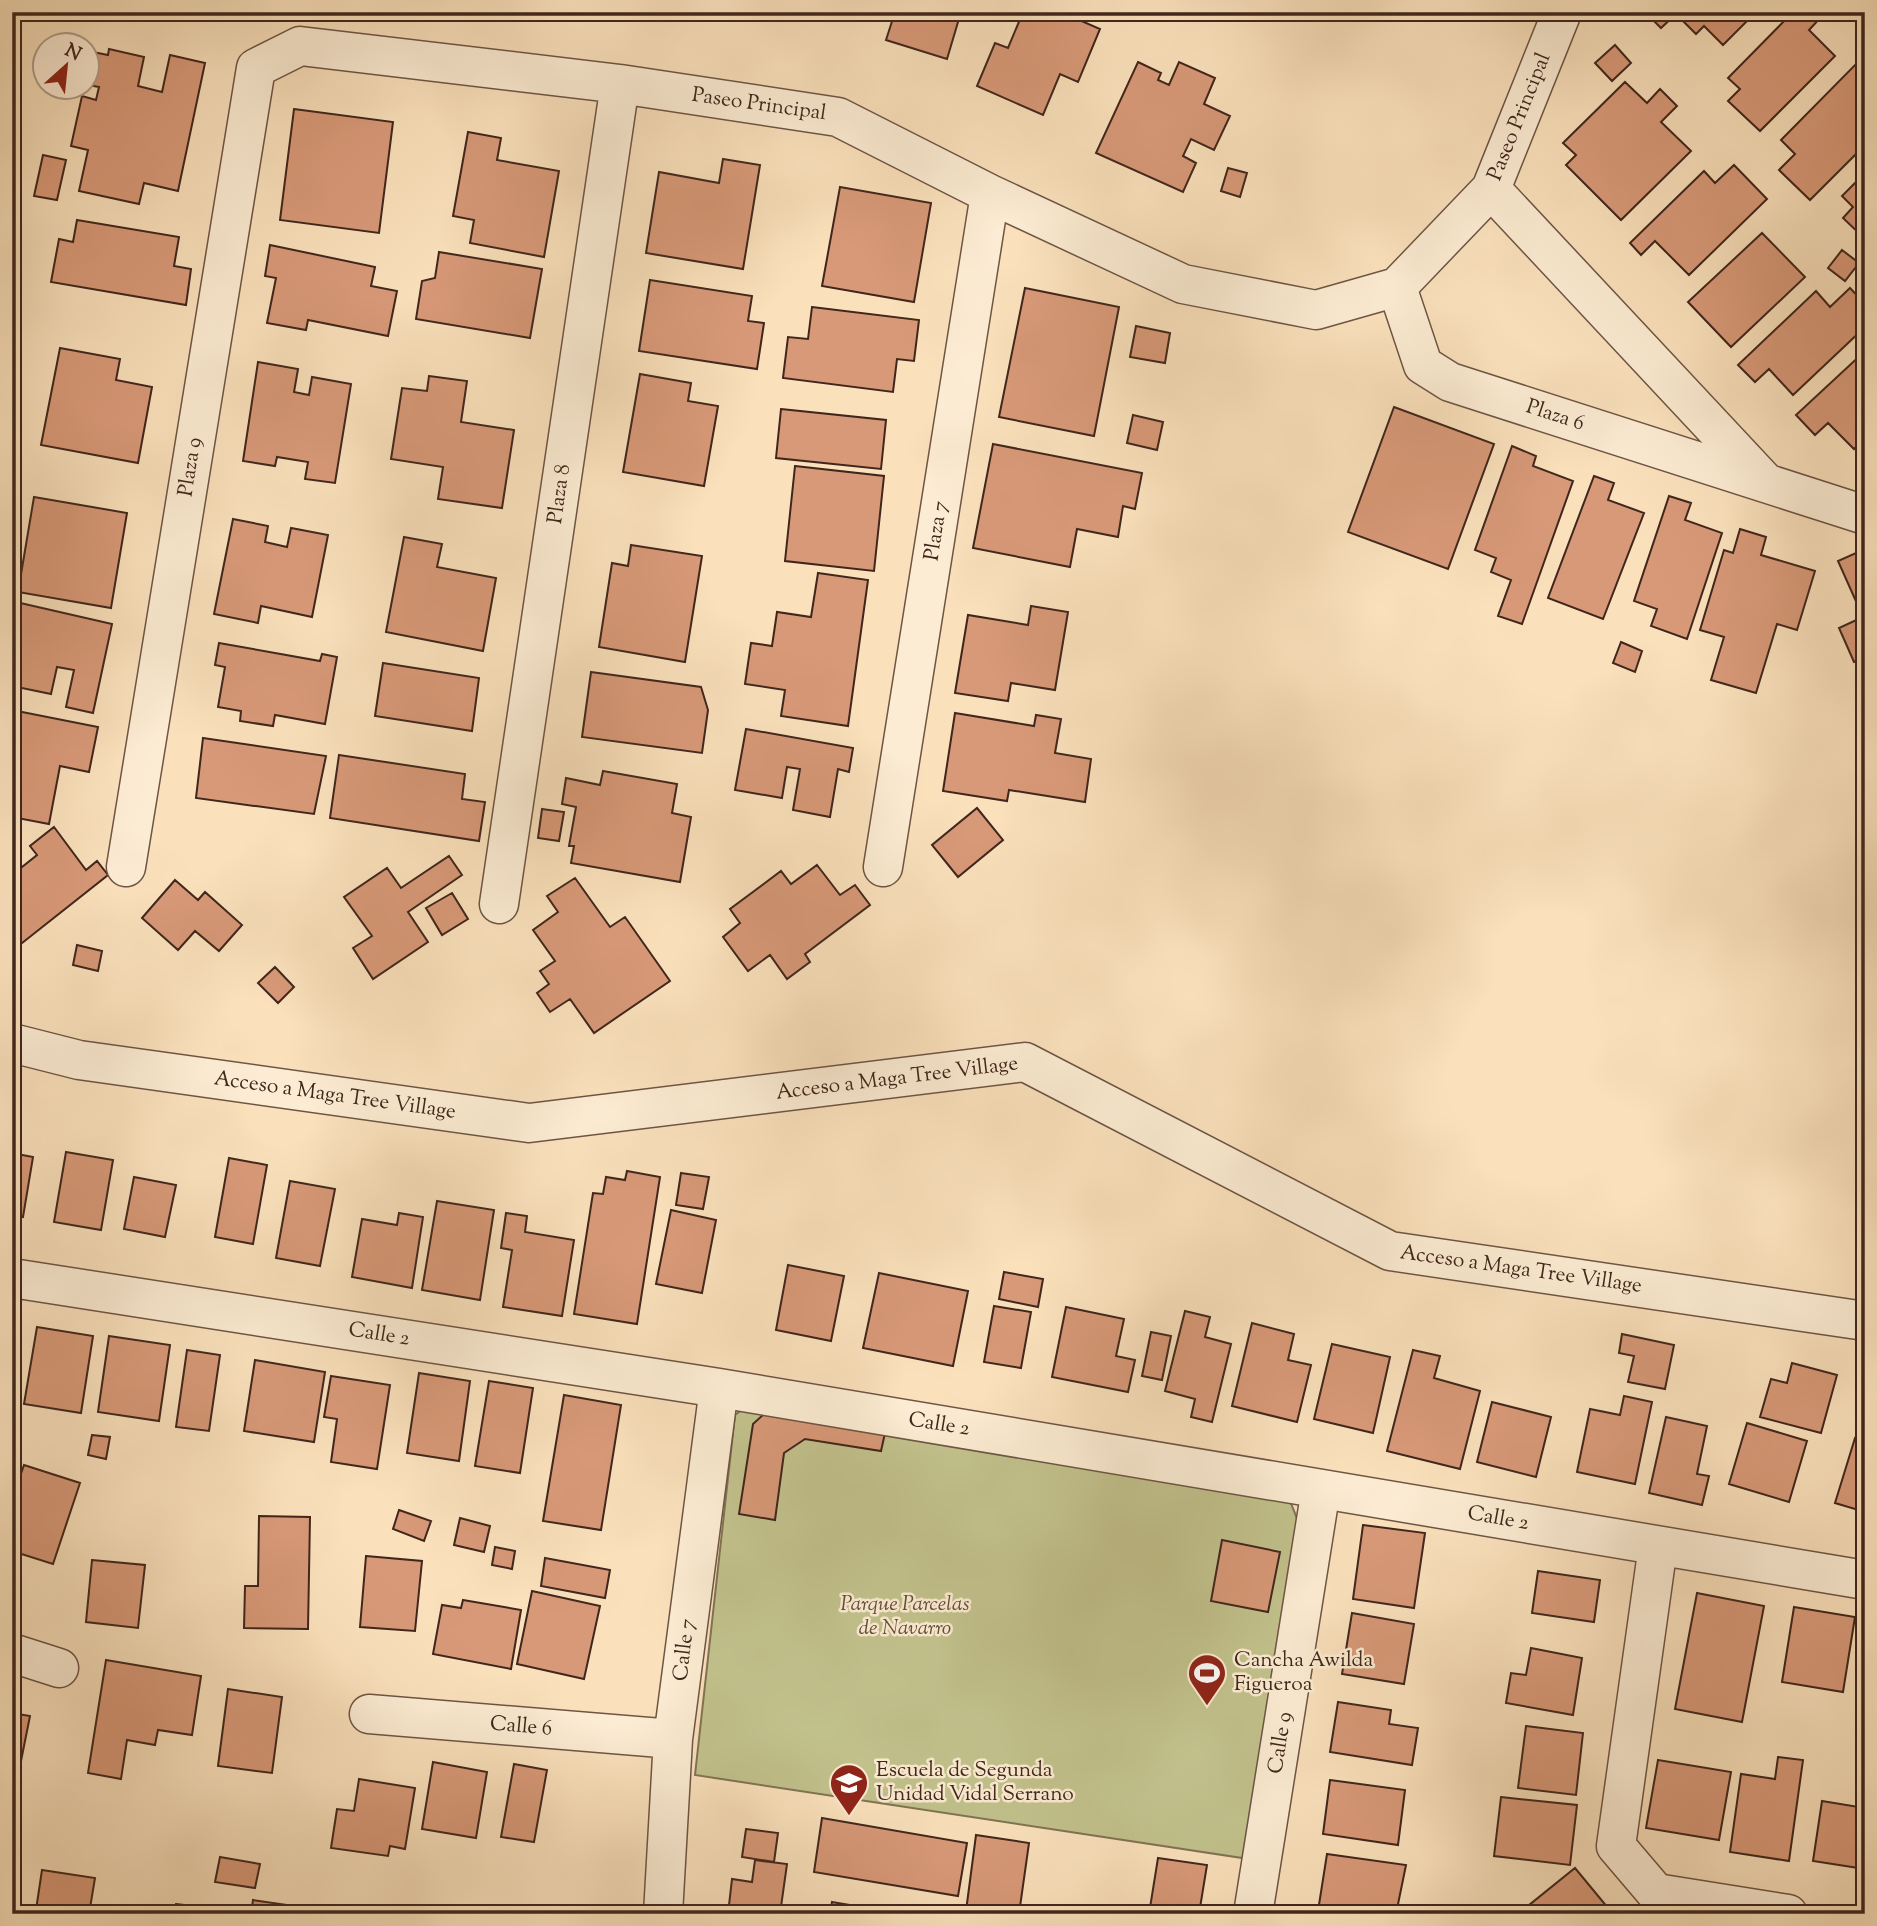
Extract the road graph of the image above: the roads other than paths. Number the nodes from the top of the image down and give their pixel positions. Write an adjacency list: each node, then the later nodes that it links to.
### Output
1 (1562, 12): 4 (street, Paseo Principal)
2 (256, 68): 3 (street, Paseo Principal); 9 (street, Plaza 9)
3 (620, 84): 5 (street, Paseo Principal); 11 (street, Plaza 8)
4 (1491, 189): 6 (street, Paseo Principal); 7 (street, Plaza 6)
5 (990, 194): 6 (street, Paseo Principal); 10 (street, Plaza 7)
6 (1397, 287): 7 (street, Plaza 6)
7 (1768, 484): 8 (street, Plaza 6)
8 (1865, 515)
9 (126, 867)
10 (883, 867)
11 (499, 904)
12 (12, 1043): 14 (street, Acceso a Maga Tree Village)
13 (12, 1278): 15 (street, Calle 2)
14 (1865, 1321)
15 (719, 1388): 16 (street, Calle 2); 22 (street, Calle 7)
16 (1321, 1489): 17 (street, Calle 2); 24 (street, Calle 9)
17 (1658, 1546): 18 (street, Calle 2); 25 (street)
18 (1865, 1580)
19 (12, 1653): 20 (street)
20 (60, 1668)
21 (369, 1714): 22 (street, Calle 6)
22 (673, 1739): 23 (street, Calle 7)
23 (663, 1914)
24 (1253, 1914)
25 (1788, 1914)

